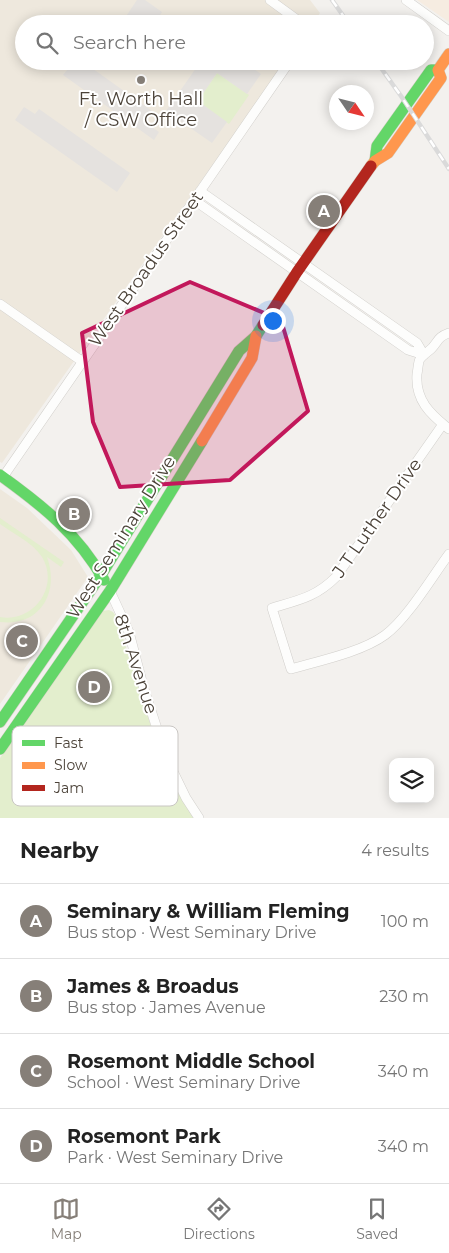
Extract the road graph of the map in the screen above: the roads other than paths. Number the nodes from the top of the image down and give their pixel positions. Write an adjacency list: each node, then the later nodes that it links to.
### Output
1 (270, 0): 3 (street)
2 (406, 0): 4 (street)
3 (291, 15)
4 (427, 15)
5 (434, 20): 6 (street)
6 (449, 31)
7 (449, 54): 11 (main road, West Seminary Drive)
8 (284, 70): 9 (street, West Broadus Street)
9 (200, 191): 10 (street, West Broadus Street); 11 (street)
10 (194, 200): 12 (street); 19 (street, West Broadus Street)
11 (304, 262): 12 (main road, West Seminary Drive); 13 (street)
12 (297, 272): 15 (street); 17 (main road, West Seminary Drive)
13 (349, 294): 15 (street); 18 (street)
14 (0, 304): 19 (street)
15 (343, 304): 18 (street)
16 (449, 333): 18 (street)
17 (256, 336): 23 (main road, West Seminary Drive); 24 (main road, West Seminary Drive)
18 (424, 355): 20 (street)
19 (83, 362): 21 (street, West Broadus Street)
20 (446, 427): 22 (street, J T Luther Drive)
21 (2, 476): 23 (main road)
22 (449, 554)
23 (101, 575): 24 (main road); 25 (main road, West Seminary Drive)
24 (110, 591): 26 (main road, West Seminary Drive); 29 (street, 8th Avenue)
25 (24, 688): 26 (main road); 27 (main road, West Seminary Drive)
26 (36, 697): 28 (main road, West Seminary Drive)
27 (0, 722)
28 (16, 726)
29 (156, 726)
30 (12, 732): 31 (main road, West Seminary Drive)
31 (0, 749)
32 (178, 782): 33 (street, 8th Avenue)
33 (199, 818)

